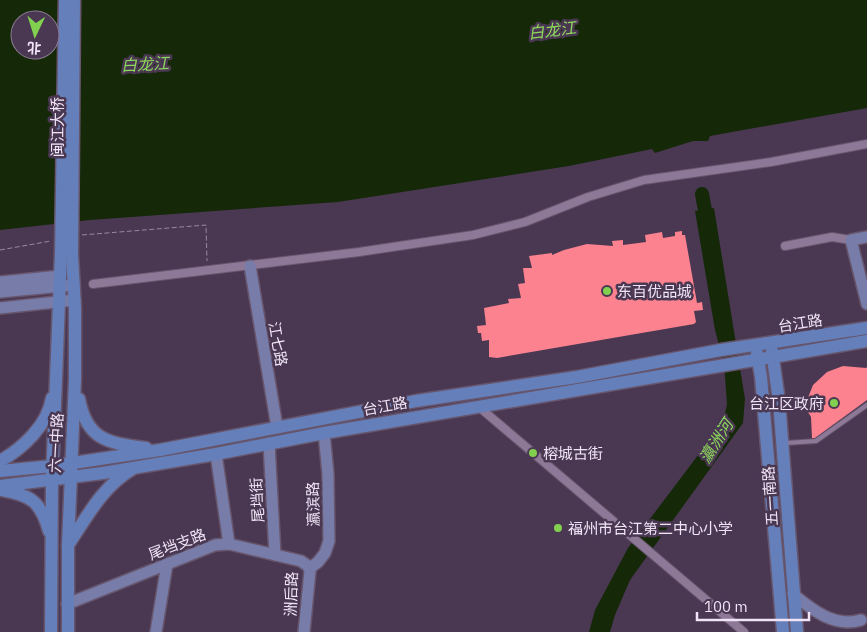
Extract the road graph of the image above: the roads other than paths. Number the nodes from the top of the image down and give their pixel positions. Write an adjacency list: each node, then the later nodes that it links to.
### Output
1 (65, 0): 7 (main road, 闽江大桥, bridge)
2 (74, 0): 7 (main road, 闽江大桥, bridge)
3 (867, 144): 8 (street)
4 (867, 237): 5 (street)
5 (851, 240): 6 (street); 15 (street)
6 (784, 246)
7 (66, 254): 9 (main road, 六一中路); 12 (main road, 六一中路)
8 (250, 266): 11 (street); 28 (street, 江七路)
9 (60, 281): 10 (street); 12 (street); 13 (street); 16 (main road, 六一中路)
10 (0, 282)
11 (93, 284)
12 (74, 285): 14 (main road, 六一中路)
13 (0, 292)
14 (75, 300): 16 (street); 25 (main road, 六一中路)
15 (867, 304)
16 (59, 307): 17 (street); 24 (main road, 六一中路)
17 (0, 308)
18 (867, 328): 20 (main road, 台江路)
19 (863, 343): 22 (main road, 台江路)
20 (770, 344): 21 (main road, 台江路); 22 (main road, 五一南路)
21 (755, 346): 23 (main road, 五一南路); 28 (main road, 台江路)
22 (773, 358): 23 (main road, 台江路); 31 (main road, 五一南路)
23 (758, 360): 27 (main road, 台江路); 56 (main road, 五一南路)
24 (55, 378): 34 (main road); 38 (main road, 六一中路)
25 (75, 379): 32 (main road); 35 (main road, 六一中路)
26 (867, 405): 31 (lane)
27 (479, 407): 29 (main road, 台江路); 55 (street)
28 (278, 427): 32 (main road, 台江路)
29 (324, 433): 30 (main road, 台江路); 47 (street, 瀛滨路)
30 (269, 443): 33 (main road, 台江路); 45 (street, 尾垱街)
31 (783, 443): 48 (main road, 五一南路)
32 (160, 450): 35 (main road, 台江路)
33 (216, 454): 36 (main road, 台江路); 43 (street)
34 (0, 461)
35 (72, 464): 38 (main road, 台江路); 39 (main road, 六一中路)
36 (142, 466): 39 (main road, 台江路); 44 (main road)
37 (0, 471): 38 (main road)
38 (53, 473): 39 (main road, 台江路); 40 (main road); 42 (main road, 六一中路)
39 (71, 477): 44 (main road, 六一中路)
40 (0, 486)
41 (0, 490): 42 (main road)
42 (52, 542): 51 (main road, 六一中路)
43 (229, 544): 45 (street, 尾垱支路); 46 (street, 尾垱支路)
44 (68, 545): 49 (main road, 六一中路)
45 (275, 555): 47 (street, 尾垱支路)
46 (166, 564): 49 (street, 尾垱支路); 53 (street)
47 (305, 565): 54 (street, 洲后路)
48 (793, 594): 50 (street); 57 (main road, 五一南路)
49 (67, 604): 52 (main road, 六一中路)
50 (864, 618): 58 (street)
51 (51, 632)
52 (68, 632)
53 (156, 632)
54 (304, 632)
55 (744, 632)
56 (783, 632)
57 (797, 632)
58 (841, 632)

